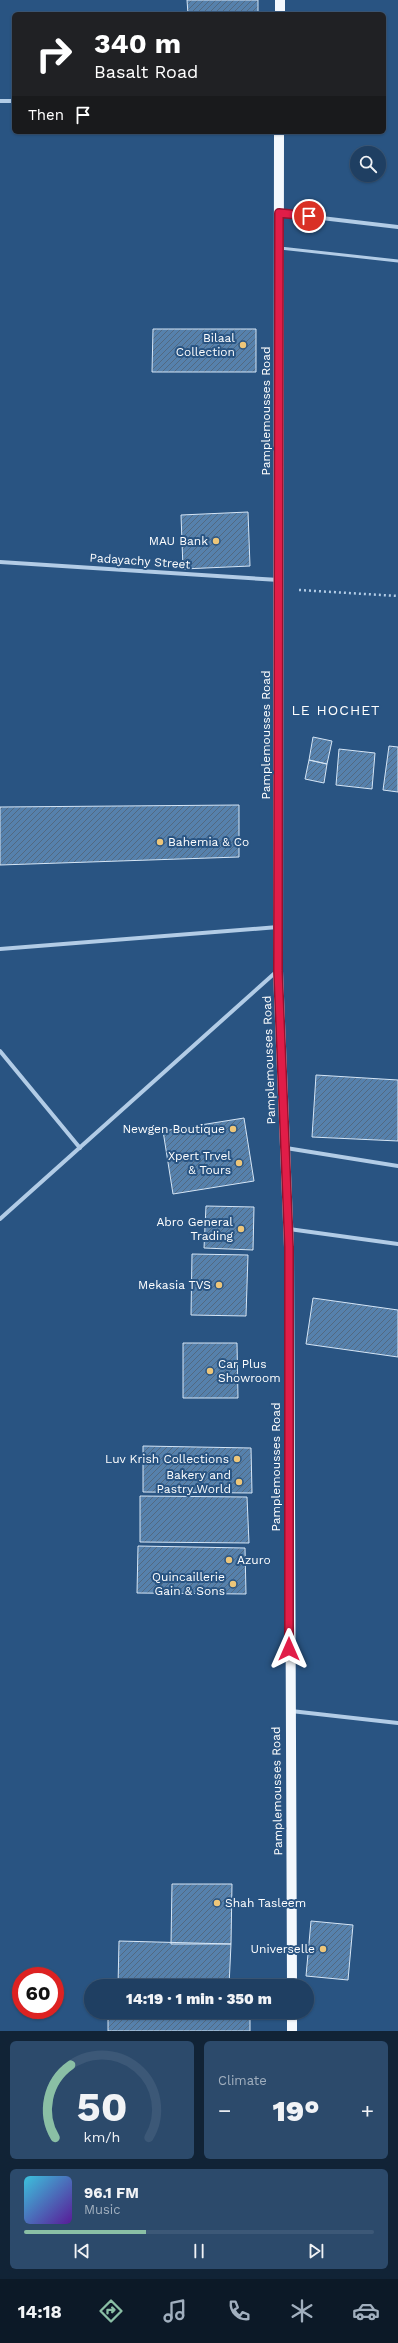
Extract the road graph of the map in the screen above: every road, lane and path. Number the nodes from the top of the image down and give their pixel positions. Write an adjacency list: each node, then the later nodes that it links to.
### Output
1 (280, 0): 2 (main road)
2 (280, 12)
3 (0, 101): 4 (street)
4 (12, 101)
5 (279, 134): 6 (main road, Pamplemousses Road)
6 (279, 213): 7 (street); 8 (main road, Pamplemousses Road)
7 (398, 227)
8 (279, 248): 9 (lane); 11 (main road, Pamplemousses Road)
9 (398, 261)
10 (0, 562): 11 (street, Padayachy Street)
11 (279, 585): 12 (path); 13 (main road, Pamplemousses Road)
12 (398, 596)
13 (278, 926): 14 (street); 15 (main road, Pamplemousses Road)
14 (0, 949)
15 (278, 971): 17 (street); 18 (main road, Pamplemousses Road)
16 (0, 1051): 17 (street)
17 (80, 1148): 20 (street)
18 (285, 1148): 19 (street); 21 (main road, Pamplemousses Road)
19 (398, 1166)
20 (0, 1219)
21 (288, 1229): 22 (street); 23 (main road, Pamplemousses Road)
22 (398, 1244)
23 (289, 1711): 24 (street); 25 (main road, Pamplemousses Road)
24 (398, 1723)
25 (292, 1979)
26 (292, 2019): 27 (main road)
27 (292, 2031)

